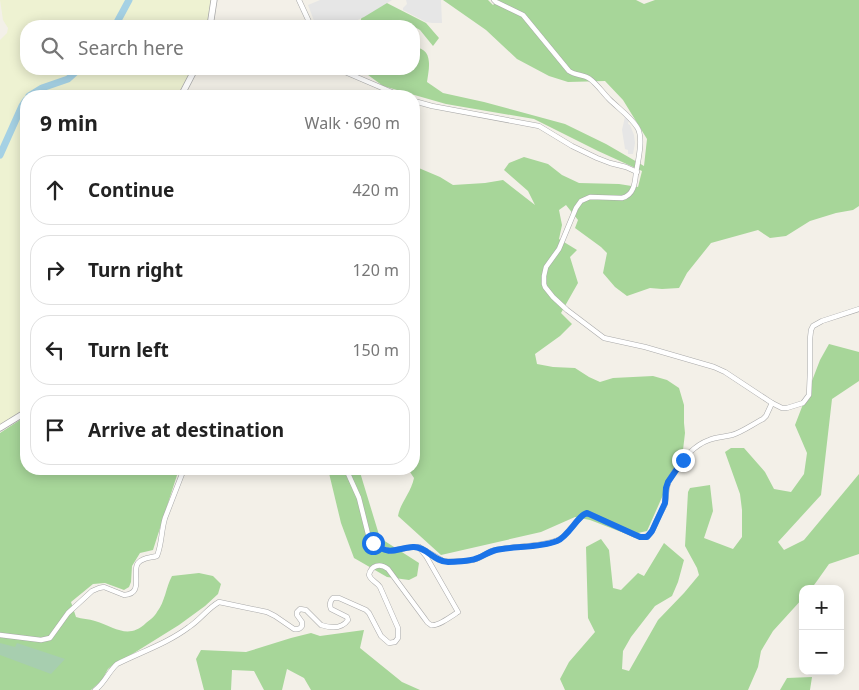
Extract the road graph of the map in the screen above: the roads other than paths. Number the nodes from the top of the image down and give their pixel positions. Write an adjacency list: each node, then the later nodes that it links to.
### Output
1 (214, 0): 4 (street)
2 (299, 0): 5 (street)
3 (494, 0): 11 (street)
4 (211, 20)
5 (308, 20)
6 (192, 75): 8 (street)
7 (352, 75): 9 (street)
8 (184, 90)
9 (387, 90)
10 (420, 103): 11 (street)
11 (637, 172): 13 (street)
12 (859, 309): 13 (street)
13 (772, 403): 18 (street)
14 (20, 416): 15 (street)
15 (0, 428)
16 (182, 475): 19 (street)
17 (349, 475): 18 (street)
18 (419, 547): 20 (street)
19 (0, 635)
20 (95, 690)

